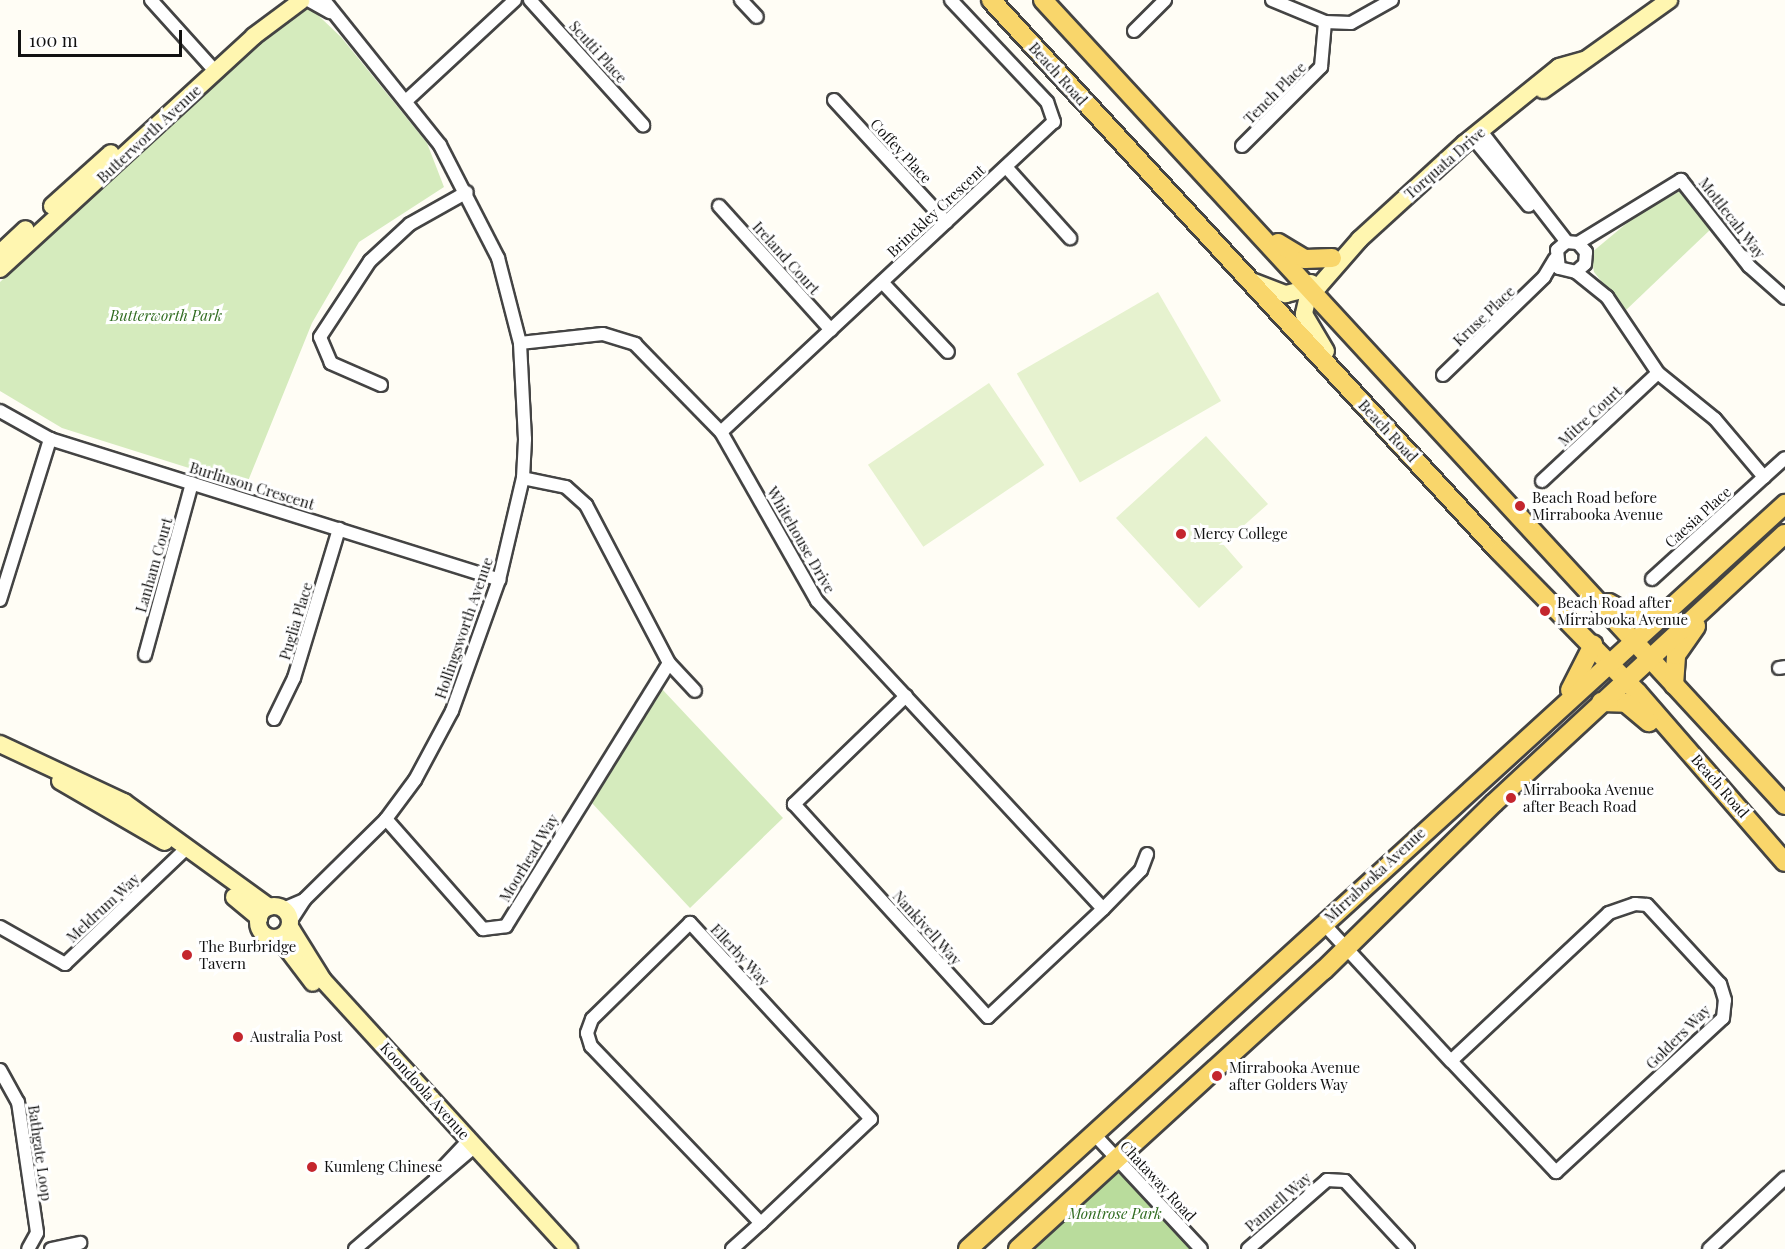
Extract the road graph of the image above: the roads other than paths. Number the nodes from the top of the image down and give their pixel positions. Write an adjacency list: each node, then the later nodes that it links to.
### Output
1 (151, 0): 17 (street)
2 (283, 0): 17 (street, Butterworth Avenue)
3 (515, 0): 18 (street)
4 (530, 0): 20 (street, Scutti Place)
5 (741, 0): 14 (street)
6 (951, 0): 23 (street, Brinckley Crescent)
7 (991, 0): 36 (main road, Beach Road)
8 (1043, 0): 25 (main road)
9 (1165, 0): 16 (street)
10 (1272, 0): 15 (street)
11 (1392, 0): 15 (street)
12 (1669, 0): 21 (street, Torquata Drive)
13 (309, 1): 17 (street, Butterworth Avenue); 18 (street, Hollingsworth Avenue)
14 (757, 17)
15 (1325, 22): 22 (street, Tench Place)
16 (1134, 31)
17 (212, 67): 30 (street, Butterworth Avenue); 34 (street, Butterworth Avenue)
18 (407, 100): 24 (street, Hollingsworth Avenue)
19 (834, 100): 27 (street, Coffey Place)
20 (643, 125)
21 (1476, 134): 29 (street, Torquata Drive); 31 (street); 33 (street)
22 (1242, 146)
23 (1006, 167): 27 (street, Brinckley Crescent); 28 (street)
24 (467, 192): 41 (street, Hollingsworth Avenue); 45 (street)
25 (1233, 205): 32 (main road); 38 (main road)
26 (719, 206): 40 (street, Ireland Court)
27 (946, 222): 37 (street, Brinckley Crescent)
28 (1070, 238)
29 (1360, 239): 32 (street, Torquata Drive); 38 (street, Torquata Drive)
30 (0, 253)
31 (1556, 255): 33 (street); 33 (street, Mottlecah Way); 35 (street, Kruse Place)
32 (1332, 258): 38 (street, Torquata Drive)
33 (1576, 258): 35 (street, Kruse Place); 39 (street, Mottlecah Way); 43 (street)
34 (0, 269)
35 (1545, 276): 44 (street, Kruse Place)
36 (1247, 279): 38 (street); 46 (main road, Beach Road)
37 (882, 282): 40 (street, Brinckley Crescent); 42 (street)
38 (1310, 288): 46 (street, Torquata Drive); 58 (main road)
39 (1785, 298)
40 (831, 330): 48 (street, Brinckley Crescent)
41 (520, 343): 48 (street, Whitehouse Drive); 52 (street, Hollingsworth Avenue)
42 (948, 352)
43 (1658, 373): 51 (street); 53 (street, Mitre Court)
44 (1443, 375)
45 (381, 386)
46 (1368, 410): 65 (main road, Beach Road)
47 (0, 411): 49 (street, Burlinson Crescent)
48 (721, 432): 73 (street, Whitehouse Drive)
49 (50, 439): 54 (street, Burlinson Crescent); 62 (street)
50 (1785, 458): 51 (street)
51 (1764, 477): 60 (street, Caesia Place)
52 (523, 478): 61 (street, Hollingsworth Avenue); 68 (street)
53 (1542, 481)
54 (192, 483): 56 (street, Burlinson Crescent); 66 (street, Lanham Court)
55 (1785, 504): 63 (main road, Mirrabooka Avenue)
56 (339, 529): 61 (street, Burlinson Crescent); 75 (street, Puglia Place)
57 (1785, 534): 59 (main road, Mirrabooka Avenue)
58 (1554, 558): 63 (main road); 64 (main road)
59 (1747, 566): 67 (main road, Mirrabooka Avenue); 71 (main road)
60 (1652, 579)
61 (499, 580): 81 (street, Hollingsworth Avenue)
62 (0, 600)
63 (1662, 616): 64 (main road, Mirrabooka Avenue)
64 (1634, 642): 67 (main road); 69 (main road, Mirrabooka Avenue)
65 (1593, 645): 69 (main road, Beach Road); 78 (main road)
66 (145, 655)
67 (1648, 657): 70 (main road, Mirrabooka Avenue); 71 (main road)
68 (669, 663): 72 (street); 81 (street, Moorhead Way)
69 (1610, 663): 70 (main road, Beach Road); 78 (main road, Mirrabooka Avenue)
70 (1624, 679): 74 (main road, Mirrabooka Avenue); 79 (main road, Beach Road)
71 (1674, 685): 80 (main road)
72 (694, 691)
73 (906, 696): 85 (street, Whitehouse Drive); 85 (street, Nankivell Way)
74 (1601, 702): 79 (main road); 89 (main road, Mirrabooka Avenue)
75 (274, 719)
76 (0, 744): 82 (street, Koondoola Avenue)
77 (0, 753): 82 (street, Koondoola Avenue)
78 (1481, 778): 87 (main road, Mirrabooka Avenue)
79 (1714, 778): 84 (main road, Beach Road)
80 (1785, 805)
81 (386, 819): 86 (street, Hollingsworth Avenue)
82 (186, 850): 86 (street, Koondoola Avenue); 88 (street, Meldrum Way)
83 (1147, 854): 85 (street, Nankivell Way)
84 (1785, 862)
85 (1103, 909)
86 (278, 920): 93 (street, Koondoola Avenue)
87 (1323, 923): 89 (street, Golders Way); 92 (main road, Mirrabooka Avenue)
88 (0, 927)
89 (1347, 948): 90 (street, Golders Way); 94 (main road, Mirrabooka Avenue)
90 (1451, 1061): 90 (street, Golders Way)
91 (0, 1070): 98 (street, Bathgate Loop)
92 (1093, 1133): 94 (street, Chataway Road); 104 (main road, Mirrabooka Avenue)
93 (469, 1146): 100 (street); 101 (street, Koondoola Avenue); 102 (street, Koondoola Avenue)
94 (1118, 1160): 105 (main road, Mirrabooka Avenue); 106 (street, Chataway Road)
95 (1785, 1178): 109 (street)
96 (761, 1223): 96 (street, Ellerby Way); 103 (street, Ellerby Way)
97 (80, 1243): 99 (street)
98 (35, 1248)
99 (51, 1249)
100 (355, 1249)
101 (557, 1249)
102 (569, 1249)
103 (732, 1249)
104 (968, 1249)
105 (1018, 1249)
106 (1201, 1249)
107 (1248, 1249): 108 (street, Pannell Way)
108 (1408, 1249)
109 (1709, 1249)

